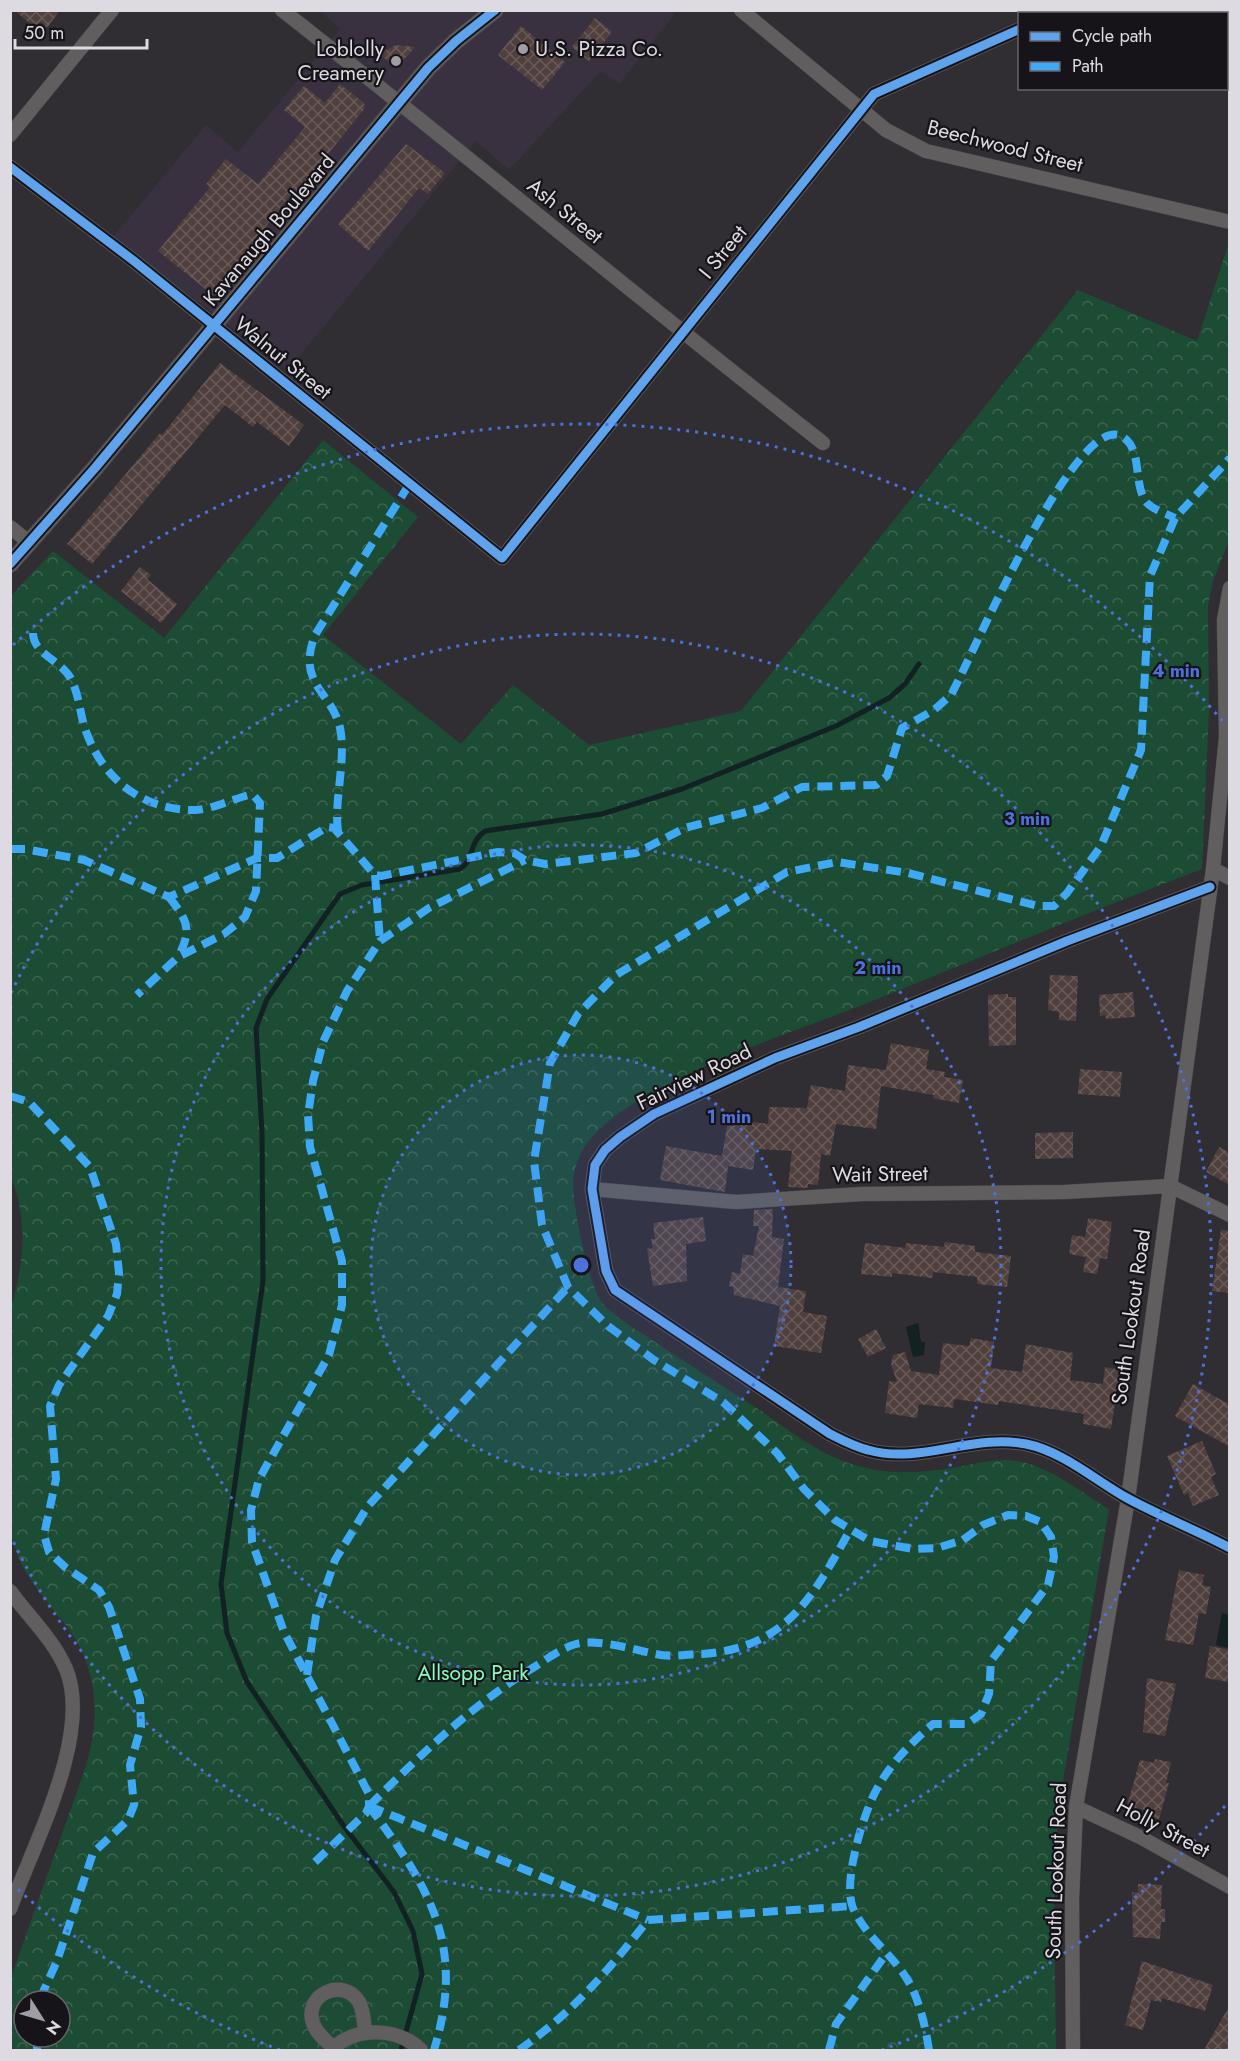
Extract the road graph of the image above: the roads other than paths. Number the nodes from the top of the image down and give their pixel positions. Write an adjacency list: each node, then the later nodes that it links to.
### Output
1 (112, 10): 8 (street)
2 (282, 10): 6 (street, Ash Street)
3 (495, 10): 6 (street, Kavanaugh Boulevard)
4 (741, 10): 7 (street, Beechwood Street)
5 (1018, 31): 7 (street, I Street)
6 (399, 102): 11 (street, Kavanaugh Boulevard); 12 (street, Ash Street)
7 (860, 109): 10 (street, Beechwood Street); 12 (street, I Street)
8 (10, 135)
9 (10, 167): 11 (street, Walnut Street)
10 (1230, 222)
11 (214, 325): 15 (street, Kavanaugh Boulevard); 16 (street, Walnut Street)
12 (682, 333): 13 (street, Ash Street); 16 (street, I Street)
13 (823, 443)
14 (10, 527): 15 (street)
15 (30, 543): 17 (street, Kavanaugh Boulevard)
16 (502, 558)
17 (10, 564)
18 (1230, 588): 19 (street, South Lookout Road)
19 (1213, 869): 20 (street); 21 (street, South Lookout Road)
20 (1230, 878)
21 (1210, 887): 22 (street, South Lookout Road); 23 (street, Fairview Road)
22 (1170, 1186): 23 (street, Wait Street); 24 (street); 25 (street, South Lookout Road)
23 (592, 1189): 25 (street, Fairview Road)
24 (1230, 1215)
25 (1128, 1499): 26 (street, Fairview Road); 28 (street, South Lookout Road)
26 (1230, 1548)
27 (10, 1591): 30 (street)
28 (1076, 1807): 29 (street, Holly Street); 34 (street, South Lookout Road)
29 (1230, 1887)
30 (10, 1909)
31 (365, 2033): 32 (street); 32 (street); 33 (street)
32 (332, 2049)
33 (421, 2050)
34 (1073, 2050)

